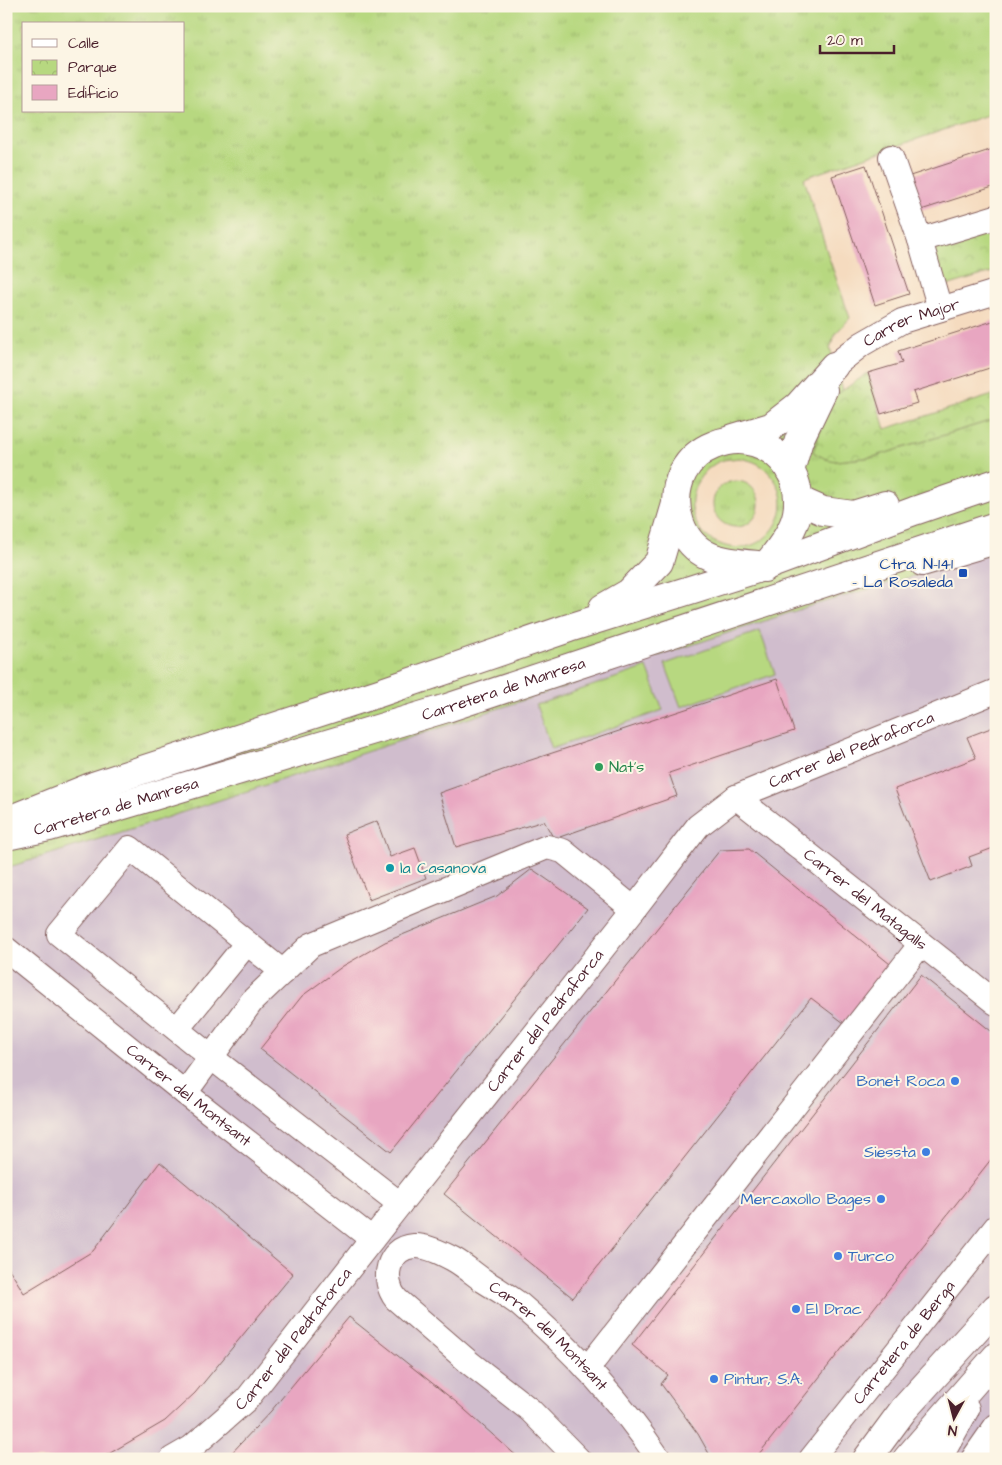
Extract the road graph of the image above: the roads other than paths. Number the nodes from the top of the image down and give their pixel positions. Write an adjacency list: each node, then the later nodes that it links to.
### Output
1 (891, 158): 3 (street)
2 (996, 217): 3 (street)
3 (920, 240): 5 (street)
4 (996, 292): 5 (street, Carrer Major)
5 (940, 309): 6 (street, Carrer Major)
6 (834, 366): 7 (main road); 8 (main road)
7 (724, 441): 8 (main road); 11 (main road)
8 (790, 471): 10 (main road)
9 (984, 487): 10 (main road); 15 (main road)
10 (798, 500): 15 (main road)
11 (676, 504): 15 (main road); 17 (main road)
12 (996, 519): 15 (main road)
13 (996, 526): 16 (main road, Carretera de Manresa)
14 (996, 534): 16 (street)
15 (766, 566): 17 (main road); 18 (main road)
16 (826, 582): 18 (main road, Carretera de Manresa)
17 (569, 628): 21 (main road)
18 (520, 683): 22 (main road, Carretera de Manresa)
19 (996, 691): 20 (street, Carrer del Pedraforca)
20 (736, 797): 25 (street, Carrer del Pedraforca); 27 (street, Carrer del Matagalls)
21 (6, 824)
22 (49, 827): 23 (main road, Carretera de Manresa); 24 (main road)
23 (6, 836)
24 (6, 852)
25 (634, 909): 29 (street); 34 (street, Carrer del Pedraforca)
26 (247, 943): 29 (street); 31 (street); 31 (street)
27 (921, 944): 30 (street, Carrer del Matagalls); 42 (street)
28 (6, 949): 33 (street, Carrer del Montsant)
29 (283, 972): 32 (street)
30 (996, 1003)
31 (176, 1030): 32 (street)
32 (212, 1058): 33 (street); 34 (street)
33 (185, 1093): 36 (street, Carrer del Montsant)
34 (396, 1209): 36 (street, Carrer del Pedraforca); 37 (street)
35 (996, 1227): 47 (street, Carretera de Berga)
36 (372, 1239): 38 (street, Carrer del Pedraforca)
37 (413, 1246): 39 (street); 42 (street, Carrer del Montsant)
38 (349, 1269): 39 (street); 44 (street, Carrer del Pedraforca)
39 (387, 1280): 45 (street)
40 (996, 1308): 48 (main road)
41 (995, 1358): 49 (main road); 50 (main road)
42 (587, 1369): 46 (street, Carrer del Montsant)
43 (996, 1426): 51 (street)
44 (172, 1459)
45 (578, 1459)
46 (659, 1459)
47 (811, 1459)
48 (867, 1459)
49 (907, 1459)
50 (942, 1459)
51 (973, 1459)

